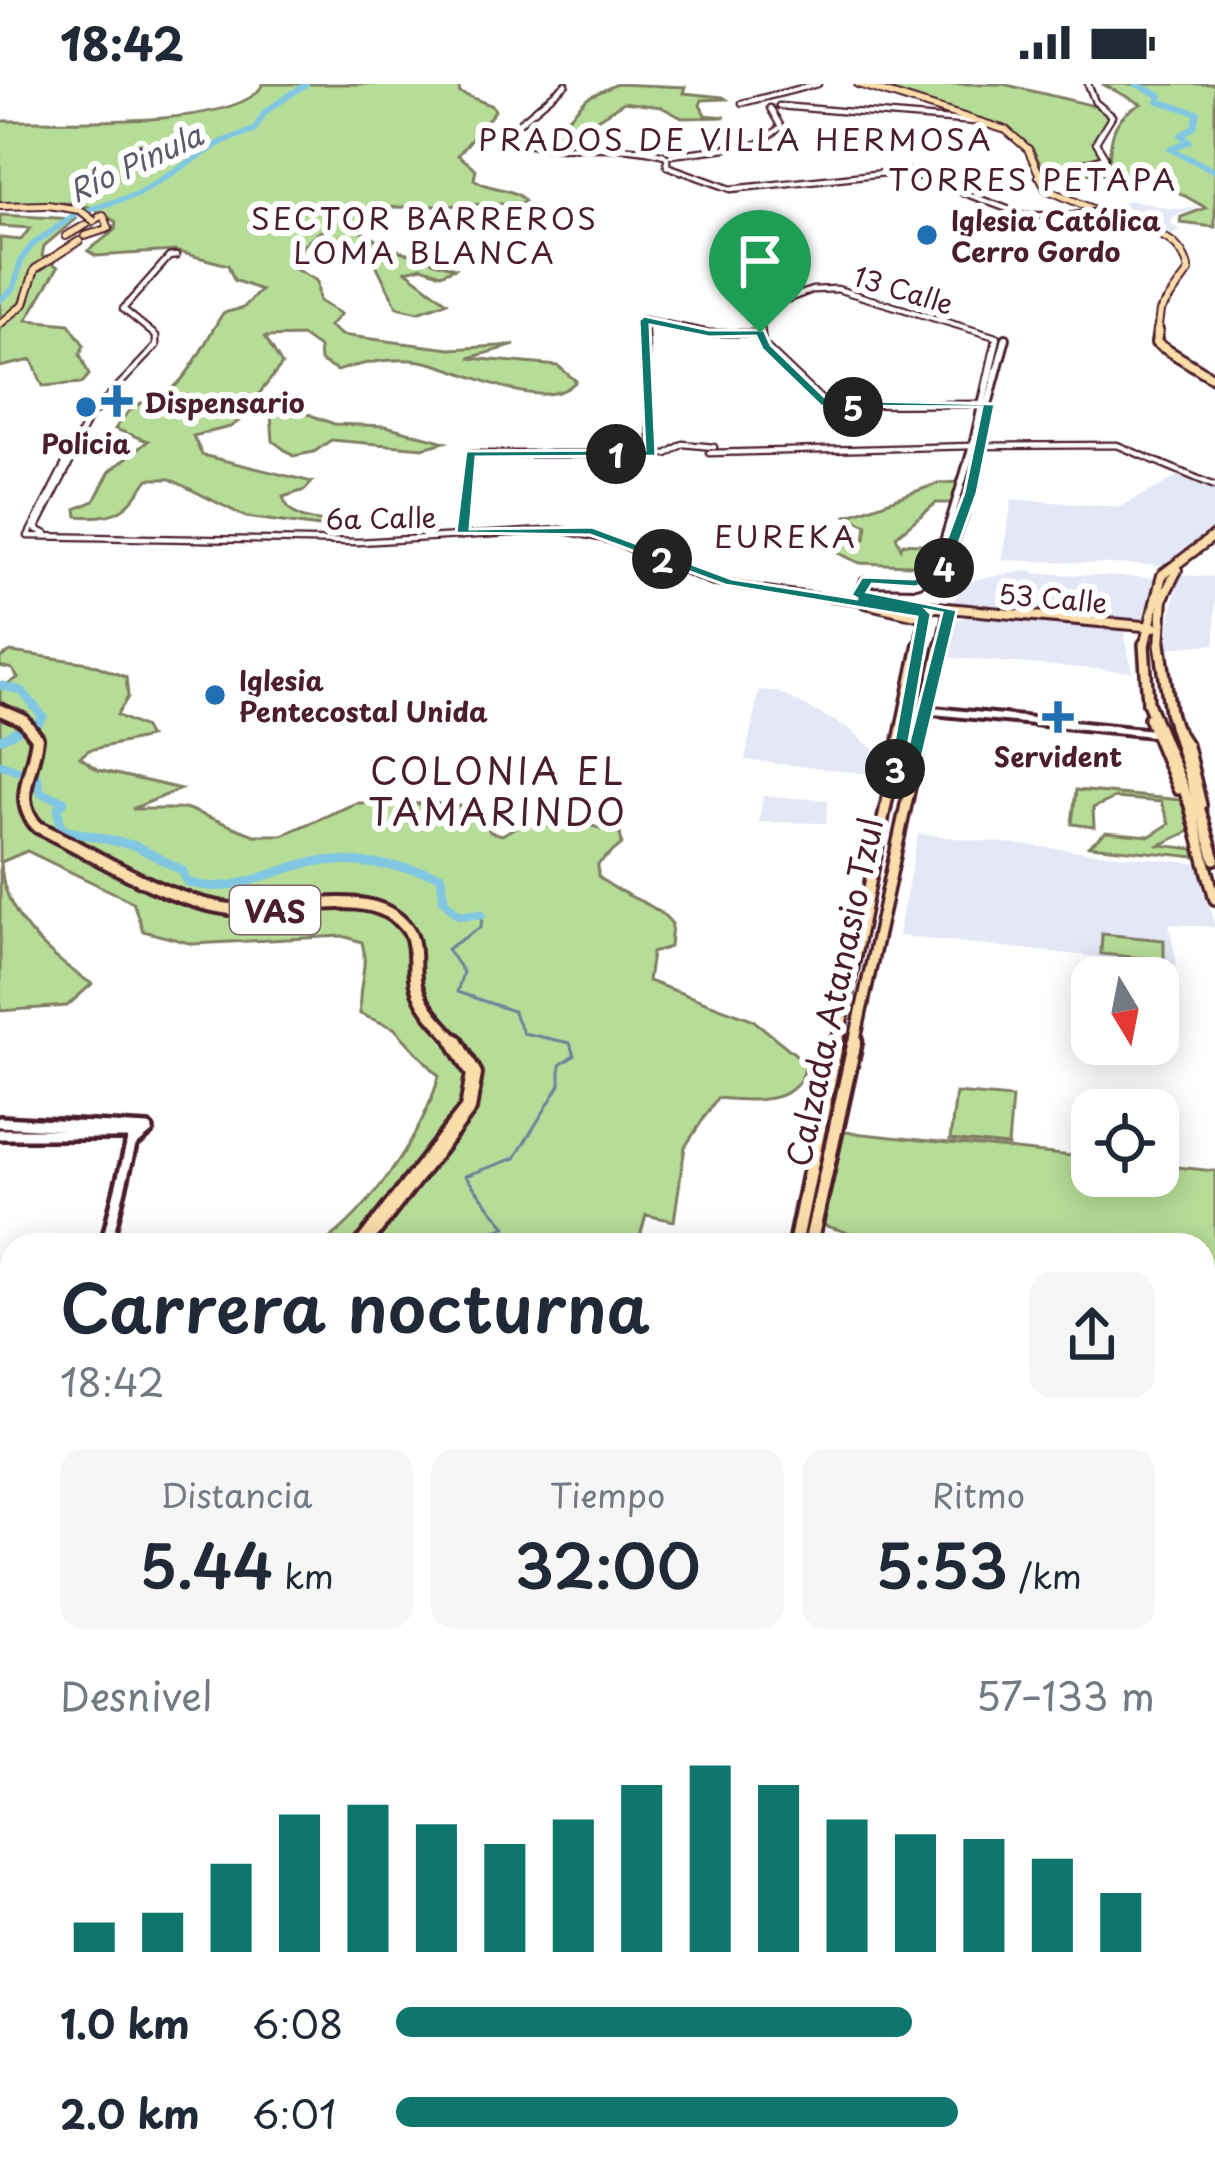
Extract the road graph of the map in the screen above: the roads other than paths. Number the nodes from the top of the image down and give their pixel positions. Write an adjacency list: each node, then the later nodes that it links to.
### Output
1 (566, 84): 7 (main road)
2 (818, 84): 5 (street)
3 (859, 84): 6 (main road)
4 (1088, 84): 8 (main road)
5 (772, 107): 6 (street); 7 (street)
6 (952, 117): 9 (main road)
7 (667, 156): 12 (main road)
8 (1052, 174): 9 (main road)
9 (1038, 175): 11 (main road)
10 (0, 207): 14 (highway, bridge)
11 (1098, 213): 12 (main road); 13 (main road)
12 (1066, 217): 13 (main road, bridge)
13 (1155, 232): 19 (main road)
14 (74, 238): 14 (highway); 16 (highway); 16 (highway)
15 (161, 268): 26 (street, 6a Calle)
16 (0, 323)
17 (760, 333): 18 (street, 13 Calle); 20 (street); 24 (street)
18 (999, 337): 20 (main road)
19 (1215, 379)
20 (984, 405): 22 (main road)
21 (714, 448): 23 (street); 23 (street); 24 (street)
22 (975, 448): 23 (street); 25 (street); 28 (main road)
23 (736, 453)
24 (652, 454): 26 (street)
25 (1215, 486)
26 (462, 534): 29 (street, 6a Calle)
27 (1213, 540): 32 (main road)
28 (862, 579): 29 (main road); 30 (main road)
29 (859, 601): 30 (main road, 6a Calle); 31 (main road)
30 (892, 603): 31 (main road, 6a Calle)
31 (941, 611): 32 (main road, 53 Calle); 32 (main road, 53 Calle); 35 (main road, Calzada Atanasio Tzul); 38 (main road, Calzada Atanasio Tzul)
32 (1153, 628): 33 (main road); 34 (main road)
33 (1144, 674): 34 (main road); 37 (main road)
34 (1163, 674): 36 (main road)
35 (906, 697): 38 (street); 40 (main road, Calzada Atanasio Tzul)
36 (1171, 698): 37 (main road); 44 (main road)
37 (1148, 700): 41 (main road); 44 (main road)
38 (923, 710): 40 (street); 41 (street); 42 (main road, Calzada Atanasio Tzul)
39 (0, 712): 51 (highway, VAS)
40 (902, 718): 43 (main road, Calzada Atanasio Tzul)
41 (1158, 735): 44 (main road)
42 (911, 770): 43 (main road); 53 (main road, Calzada Atanasio Tzul)
43 (895, 781): 52 (main road, Calzada Atanasio Tzul)
44 (1190, 802): 45 (main road); 46 (main road)
45 (1215, 859)
46 (1215, 899)
47 (0, 1122): 49 (main road)
48 (0, 1133): 49 (main road)
49 (134, 1136): 50 (main road)
50 (109, 1233)
51 (368, 1233)
52 (796, 1233)
53 (813, 1233)

